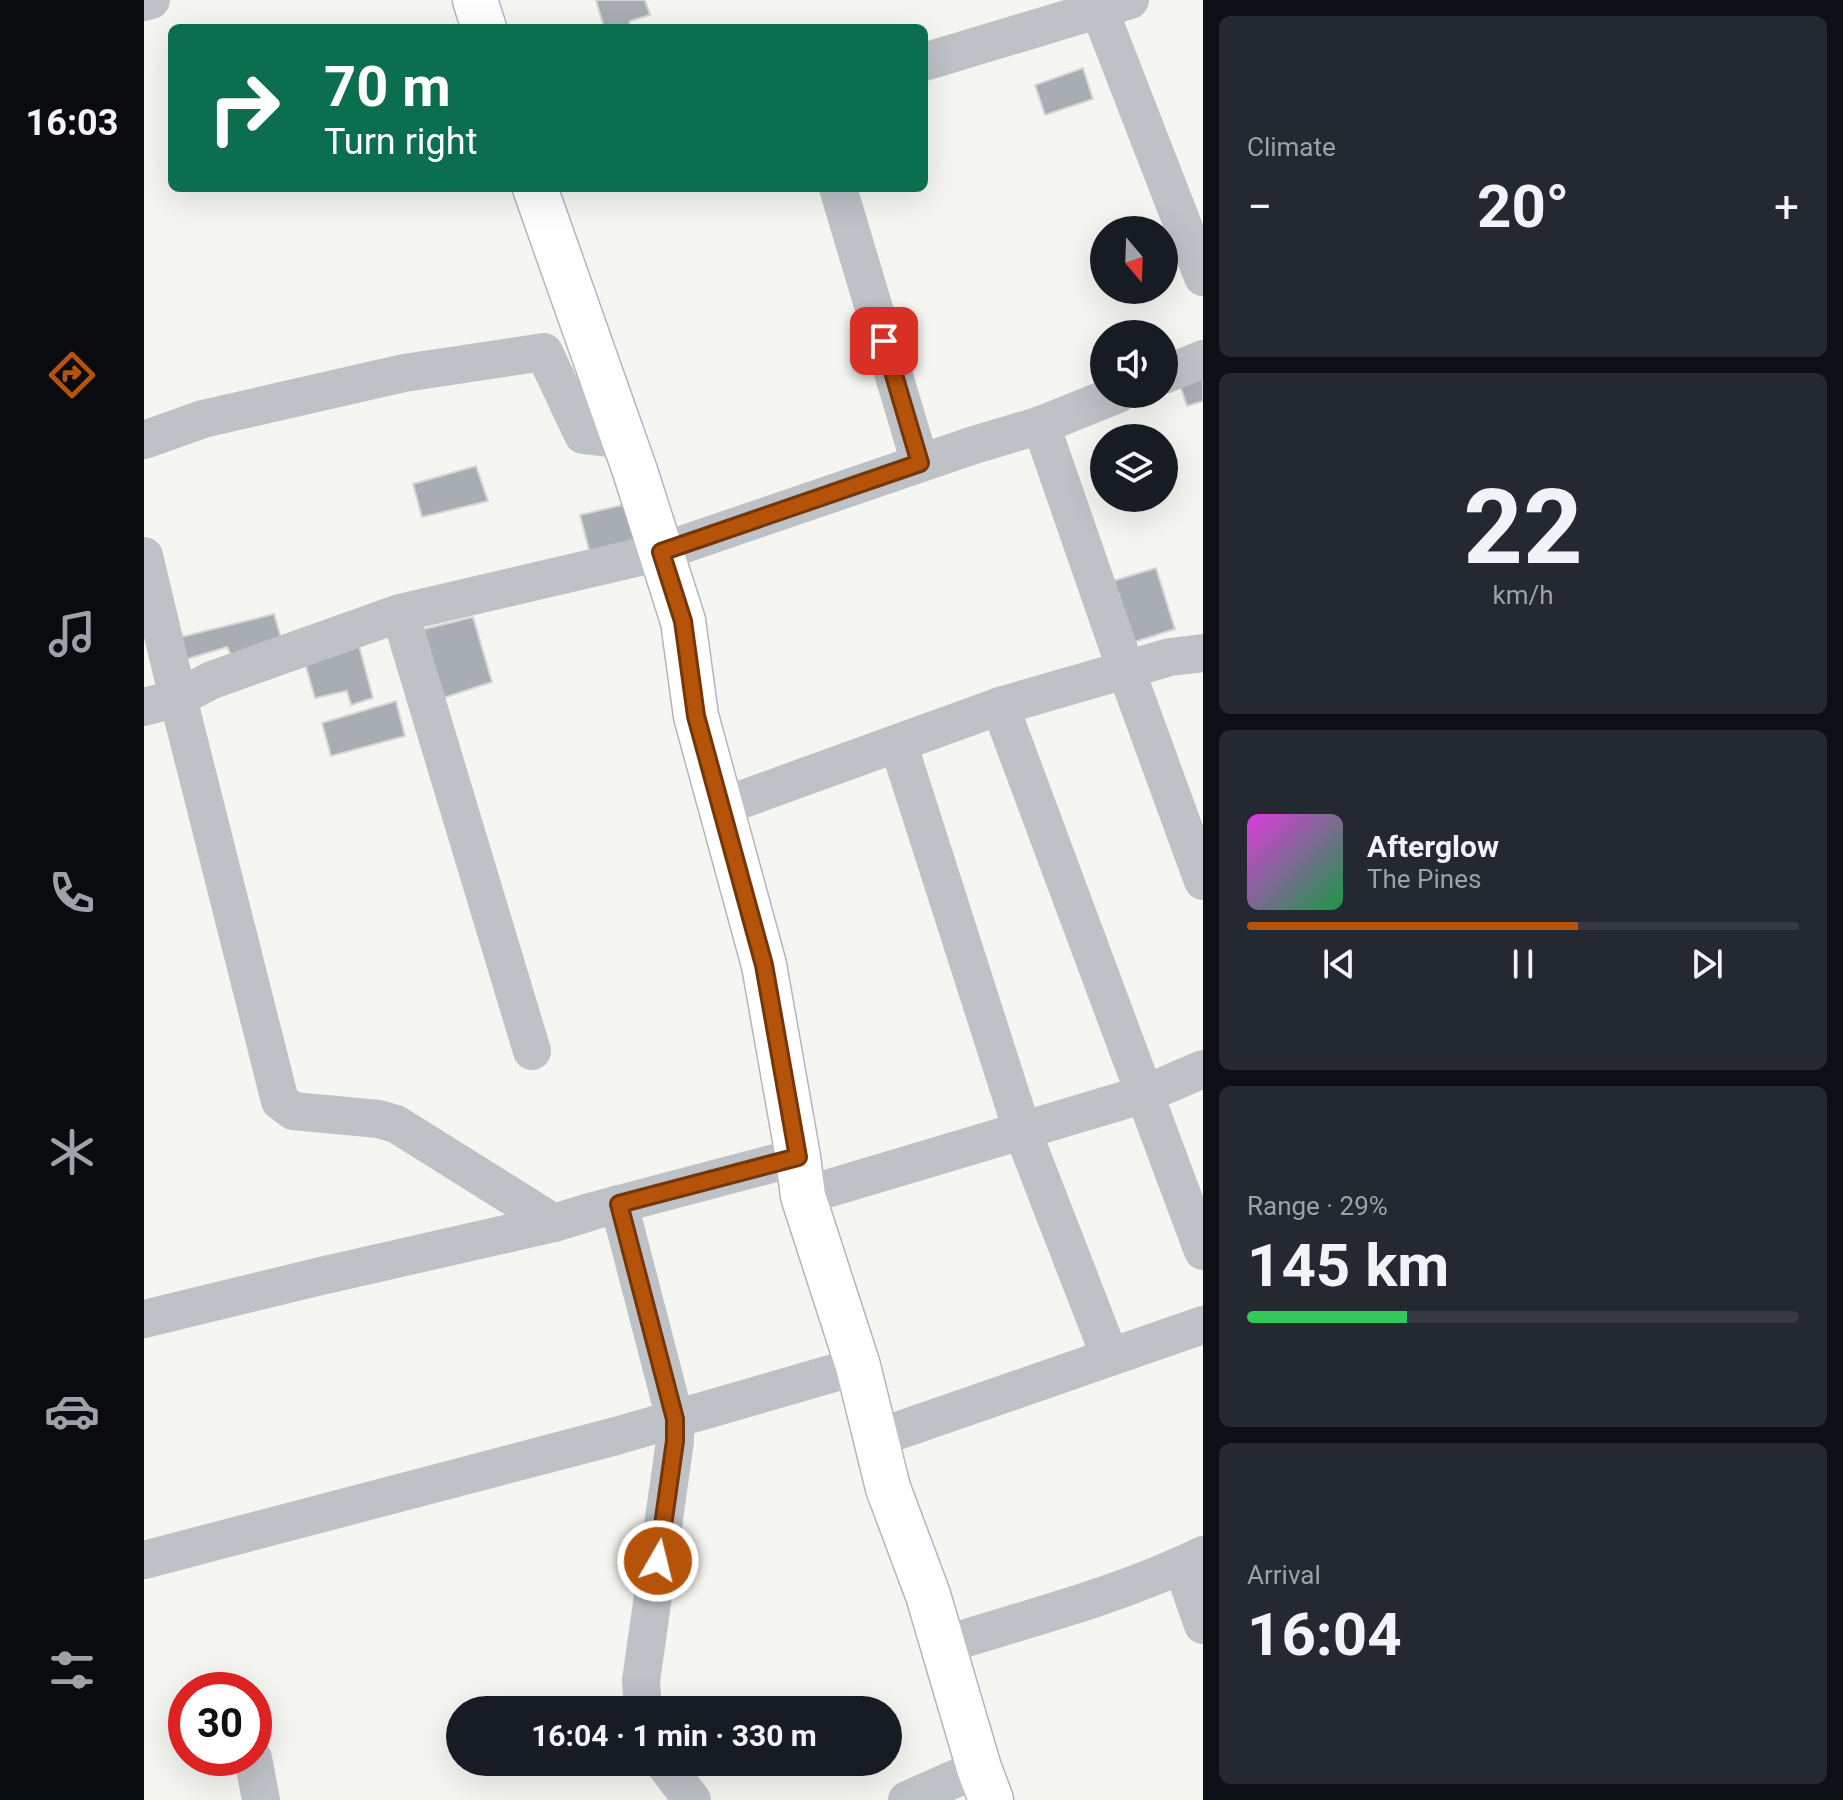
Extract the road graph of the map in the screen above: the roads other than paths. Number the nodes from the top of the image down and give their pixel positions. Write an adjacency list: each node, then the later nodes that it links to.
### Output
1 (151, 0): 3 (street)
2 (475, 0): 5 (street)
3 (144, 2)
4 (1114, 5): 6 (street); 9 (street)
5 (483, 24)
6 (928, 61)
7 (536, 192): 15 (street)
8 (839, 192): 16 (street)
9 (1203, 277)
10 (1203, 359): 11 (street)
11 (1178, 369)
12 (1090, 405): 13 (street)
13 (1041, 425): 16 (street); 21 (street)
14 (144, 440): 15 (street)
15 (624, 440): 17 (street)
16 (920, 463): 17 (street)
17 (661, 552): 19 (street); 25 (street)
18 (144, 556): 22 (street)
19 (400, 613): 22 (street); 27 (street)
20 (1203, 653): 21 (street)
21 (1126, 670): 23 (street); 26 (street)
22 (161, 703): 33 (street)
23 (1000, 706): 24 (street); 29 (street)
24 (898, 743): 25 (street); 30 (street)
25 (721, 807): 31 (street)
26 (1203, 881)
27 (532, 1051)
28 (1203, 1069): 29 (street)
29 (1145, 1094): 30 (street); 34 (street)
30 (1022, 1130): 31 (street); 37 (street)
31 (801, 1176): 32 (street); 38 (street)
32 (619, 1204): 33 (street); 39 (street)
33 (554, 1223): 35 (street)
34 (1203, 1251)
35 (144, 1319)
36 (1203, 1325): 37 (street)
37 (1110, 1357): 40 (street)
38 (858, 1366): 39 (street); 40 (street)
39 (675, 1419): 41 (street); 45 (street)
40 (877, 1438): 44 (street)
41 (144, 1560)
42 (1193, 1560): 43 (street); 44 (street)
43 (1203, 1625)
44 (943, 1645): 48 (street)
45 (642, 1696)
46 (256, 1776): 49 (street)
47 (674, 1776): 50 (street)
48 (985, 1784): 51 (street)
49 (261, 1800)
50 (692, 1800)
51 (907, 1800)

